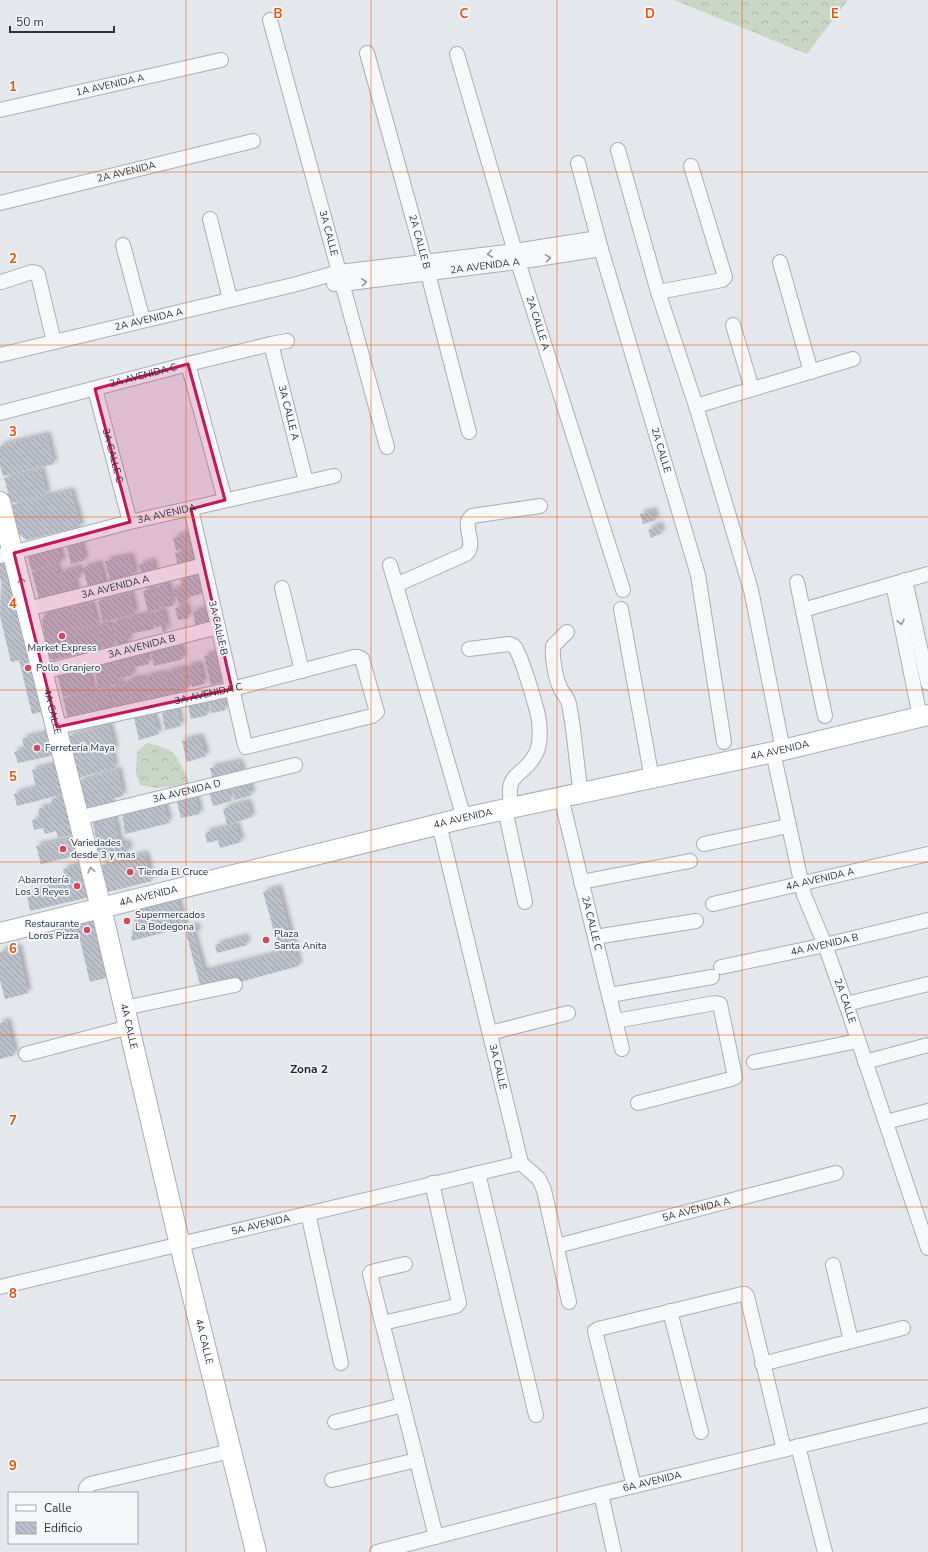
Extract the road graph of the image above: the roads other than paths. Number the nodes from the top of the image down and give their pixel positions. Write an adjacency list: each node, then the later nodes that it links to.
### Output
1 (270, 20): 17 (street, 3A CALLE)
2 (367, 53): 16 (street, 2A CALLE B)
3 (457, 54): 14 (street, 2A CALLE A)
4 (220, 60): 5 (street, 1A AVENIDA A)
5 (0, 110)
6 (253, 141): 10 (street, 2A AVENIDA)
7 (618, 150): 19 (street, 2A CALLE)
8 (578, 163): 12 (street, 2A CALLE)
9 (692, 166): 19 (street)
10 (0, 203)
11 (210, 219): 20 (street)
12 (599, 243): 14 (street, 2A AVENIDA A); 65 (street, 2A CALLE)
13 (123, 245): 21 (street)
14 (516, 257): 16 (street, 2A AVENIDA A); 51 (street, 2A CALLE A)
15 (780, 262): 29 (street)
16 (426, 268): 17 (street, 2A AVENIDA A); 34 (street, 2A CALLE B)
17 (341, 278): 20 (street, 2A AVENIDA A); 35 (street, 3A CALLE)
18 (1, 282): 24 (street)
19 (658, 292): 32 (street, 2A CALLE)
20 (230, 300): 21 (street, 2A AVENIDA A)
21 (143, 320): 24 (street, 2A AVENIDA A)
22 (733, 325): 31 (street)
23 (287, 341): 25 (street, 2A AVENIDA C)
24 (54, 342): 26 (street, 2A AVENIDA A)
25 (271, 344): 28 (street, 2A AVENIDA C); 37 (street, 3A CALLE A)
26 (0, 355)
27 (854, 359): 29 (street)
28 (188, 364): 30 (street, 2A AVENIDA C); 38 (street)
29 (812, 372): 31 (street)
30 (95, 389): 33 (street, 2A AVENIDA C); 42 (street, 3A CALLE C)
31 (752, 389): 32 (street)
32 (696, 406): 67 (street, 2A CALLE)
33 (0, 413)
34 (469, 432)
35 (387, 447)
36 (334, 476): 37 (street, 3A AVENIDA)
37 (306, 482): 38 (street, 3A AVENIDA)
38 (225, 500): 41 (street, 3A AVENIDA)
39 (0, 502): 43 (main road, 4A CALLE)
40 (540, 506): 49 (street)
41 (191, 508): 42 (street, 3A AVENIDA); 44 (street, 3A CALLE B)
42 (130, 522): 43 (street, 3A AVENIDA)
43 (7, 554): 52 (main road, 4A CALLE, one-way to 43)
44 (204, 565): 52 (street, 3A AVENIDA A); 55 (street, 3A CALLE B)
45 (390, 565): 49 (street)
46 (928, 574): 48 (street)
47 (798, 582): 54 (street)
48 (899, 582): 54 (street); 60 (street); 63 (street, one-way to 63)
49 (396, 585): 74 (street)
50 (282, 588): 59 (street)
51 (623, 590)
52 (28, 609): 58 (main road, 4A CALLE)
53 (621, 610): 69 (street)
54 (803, 610): 62 (street)
55 (218, 627): 58 (street, 3A AVENIDA B); 61 (street, 3A CALLE B)
56 (567, 632): 70 (street)
57 (469, 649): 72 (street)
58 (43, 672): 64 (main road, 4A CALLE)
59 (302, 672): 61 (street, 3A AVENIDA C); 66 (street, 3A AVENIDA C)
60 (928, 683)
61 (232, 689): 64 (street, 3A AVENIDA C); 66 (street, 3A CALLE B)
62 (825, 716)
63 (924, 716): 67 (main road, 4A AVENIDA)
64 (57, 727): 73 (main road, 4A CALLE)
65 (724, 742)
66 (246, 747)
67 (778, 751): 69 (main road, 4A AVENIDA); 76 (street, 2A CALLE)
68 (295, 765): 73 (street, 3A AVENIDA D)
69 (652, 778): 70 (main road, 4A AVENIDA)
70 (581, 793): 71 (main road, 4A AVENIDA)
71 (561, 797): 72 (main road, 4A AVENIDA); 80 (street, 2A CALLE C)
72 (508, 809): 74 (main road, 4A AVENIDA); 82 (street)
73 (78, 818): 84 (main road, 4A CALLE, one-way to 73)
74 (464, 818): 75 (main road, 4A AVENIDA)
75 (439, 824): 84 (main road, 4A AVENIDA); 98 (street, 3A CALLE)
76 (788, 826): 77 (street); 81 (street, 2A CALLE)
77 (704, 844)
78 (928, 854): 81 (street, 4A AVENIDA A)
79 (690, 862): 80 (street)
80 (582, 882): 88 (street, 2A CALLE C)
81 (800, 884): 83 (street, 4A AVENIDA A); 89 (street, 2A CALLE)
82 (525, 902)
83 (713, 904)
84 (101, 908): 87 (main road, 4A AVENIDA); 94 (main road, 4A CALLE)
85 (928, 920): 89 (street, 4A AVENIDA B)
86 (696, 921): 88 (street)
87 (0, 933)
88 (595, 937): 92 (street, 2A CALLE C)
89 (825, 945): 92 (street, 4A AVENIDA B); 93 (street, 2A CALLE)
90 (928, 984): 93 (street)
91 (236, 985): 94 (street)
92 (610, 995): 96 (street, 2A CALLE C)
93 (846, 1004): 99 (street, 2A CALLE)
94 (124, 1008): 97 (main road, 4A CALLE)
95 (568, 1013): 98 (street)
96 (616, 1021): 101 (street, 2A CALLE C); 105 (street)
97 (129, 1027): 102 (street); 113 (main road, 4A CALLE)
98 (490, 1033): 108 (street, 3A CALLE)
99 (858, 1041): 103 (street); 104 (street, 2A CALLE)
100 (928, 1045): 104 (street)
101 (622, 1049)
102 (26, 1054)
103 (754, 1062)
104 (865, 1062): 107 (street, 2A CALLE)
105 (638, 1103)
106 (928, 1111): 107 (street)
107 (886, 1122): 115 (street, 2A CALLE)
108 (521, 1163): 109 (street, 5A AVENIDA); 114 (street)
109 (478, 1173): 111 (street, 5A AVENIDA); 127 (street)
110 (836, 1173): 114 (street, 5A AVENIDA A)
111 (432, 1183): 112 (street, 5A AVENIDA); 121 (street)
112 (308, 1213): 113 (street, 5A AVENIDA); 124 (street)
113 (180, 1245): 118 (street, 5A AVENIDA); 133 (main road, 4A CALLE)
114 (557, 1246): 119 (street)
115 (928, 1247)
116 (405, 1264): 121 (street)
117 (833, 1266): 123 (street)
118 (0, 1287)
119 (569, 1302)
120 (670, 1311): 125 (street); 130 (street); 136 (street)
121 (383, 1323): 126 (street)
122 (903, 1328): 123 (street)
123 (851, 1341): 125 (street)
124 (341, 1363)
125 (762, 1364): 132 (street)
126 (403, 1405): 129 (street); 134 (street)
127 (536, 1415)
128 (928, 1416): 131 (street, 6A AVENIDA)
129 (335, 1422)
130 (701, 1432)
131 (798, 1446): 132 (street, 6A AVENIDA); 143 (street)
132 (784, 1450): 136 (street, 6A AVENIDA)
133 (231, 1451): 137 (street); 140 (main road, 4A CALLE)
134 (417, 1460): 135 (street); 139 (street)
135 (332, 1480)
136 (634, 1486): 138 (street, 6A AVENIDA)
137 (86, 1492)
138 (601, 1494): 139 (street, 6A AVENIDA); 142 (street)
139 (436, 1537): 141 (street, 6A AVENIDA)
140 (256, 1552)
141 (377, 1552)
142 (614, 1552)
143 (824, 1552)

